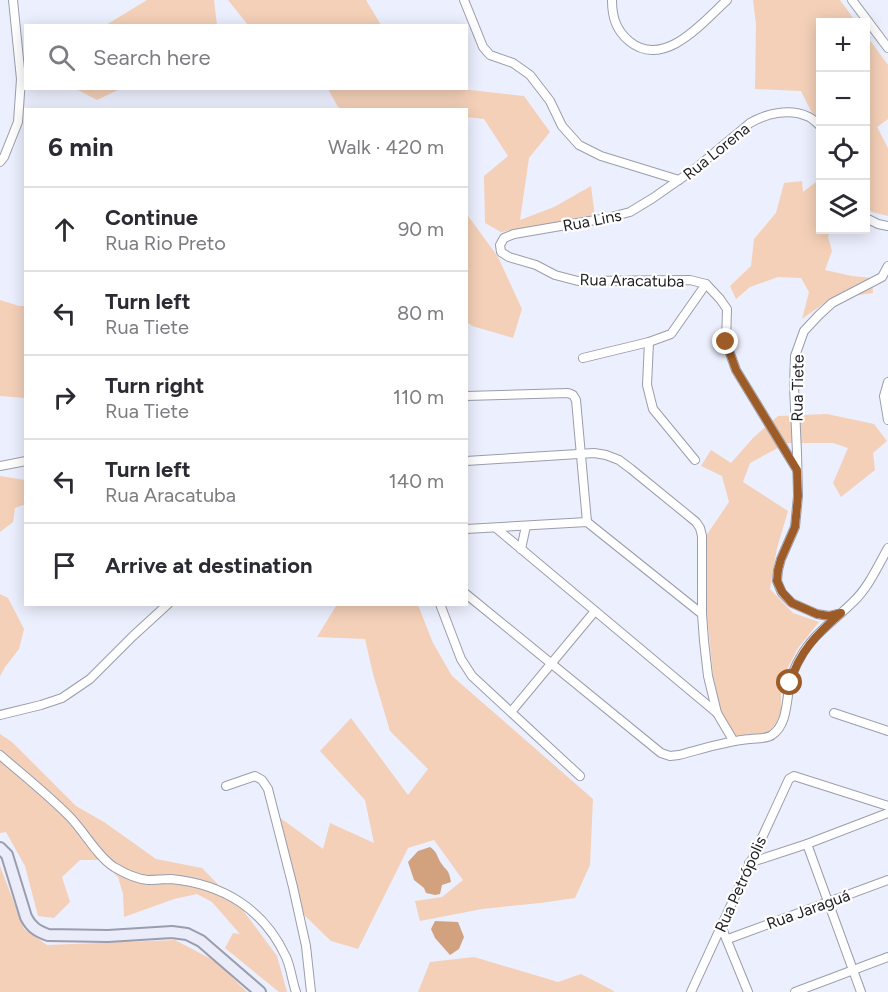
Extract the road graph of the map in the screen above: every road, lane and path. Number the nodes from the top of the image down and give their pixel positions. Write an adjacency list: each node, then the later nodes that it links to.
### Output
1 (13, 0): 8 (street)
2 (464, 0): 9 (street)
3 (612, 0): 4 (street)
4 (727, 0)
5 (852, 0): 6 (street)
6 (888, 48)
7 (816, 123): 9 (street, Rua Lorena)
8 (0, 162)
9 (679, 180): 13 (street, Rua Lins)
10 (870, 220): 11 (street)
11 (888, 226): 12 (street)
12 (888, 233)
13 (500, 244): 15 (street, Rua Aracatuba)
14 (888, 266): 26 (street, Rua Tiete)
15 (706, 284): 16 (street); 26 (street, Rua Aracatuba)
16 (649, 342): 17 (street); 23 (street)
17 (583, 358)
18 (888, 382): 20 (street)
19 (468, 396): 21 (street)
20 (888, 420)
21 (580, 454): 24 (street); 27 (street); 38 (street)
22 (24, 460): 25 (street)
23 (695, 460)
24 (468, 461)
25 (0, 465)
26 (797, 470): 37 (street, Rua Tiete)
27 (587, 522): 28 (street); 38 (street)
28 (526, 526): 29 (street); 32 (street)
29 (496, 528): 30 (street); 32 (street)
30 (468, 530)
31 (888, 548): 37 (street)
32 (521, 549): 36 (street)
33 (468, 596): 39 (street)
34 (166, 606): 43 (street)
35 (441, 606): 40 (street)
36 (595, 611): 39 (street); 41 (street)
37 (841, 613): 45 (street)
38 (702, 614): 41 (street)
39 (552, 663): 40 (street); 45 (street)
40 (511, 712): 47 (street)
41 (717, 713): 45 (street)
42 (834, 713): 44 (street)
43 (0, 715)
44 (888, 731)
45 (733, 740)
46 (0, 755): 61 (street)
47 (580, 776)
48 (226, 786): 62 (street)
49 (888, 806): 53 (street, Rua Petrópolis)
50 (888, 813): 51 (street)
51 (807, 844): 53 (street); 55 (street)
52 (0, 848): 60 (main road)
53 (749, 863): 56 (street, Rua Petrópolis)
54 (888, 880): 55 (street, Rua Jaraguá)
55 (828, 902): 57 (street, Rua Jaraguá); 59 (street)
56 (722, 926): 57 (street); 63 (street, Rua Petrópolis)
57 (728, 939): 64 (street)
58 (888, 957): 59 (street)
59 (853, 970): 65 (street); 66 (street)
60 (260, 992)
61 (296, 992)
62 (311, 992)
63 (691, 992)
64 (748, 992)
65 (795, 992)
66 (861, 992)

